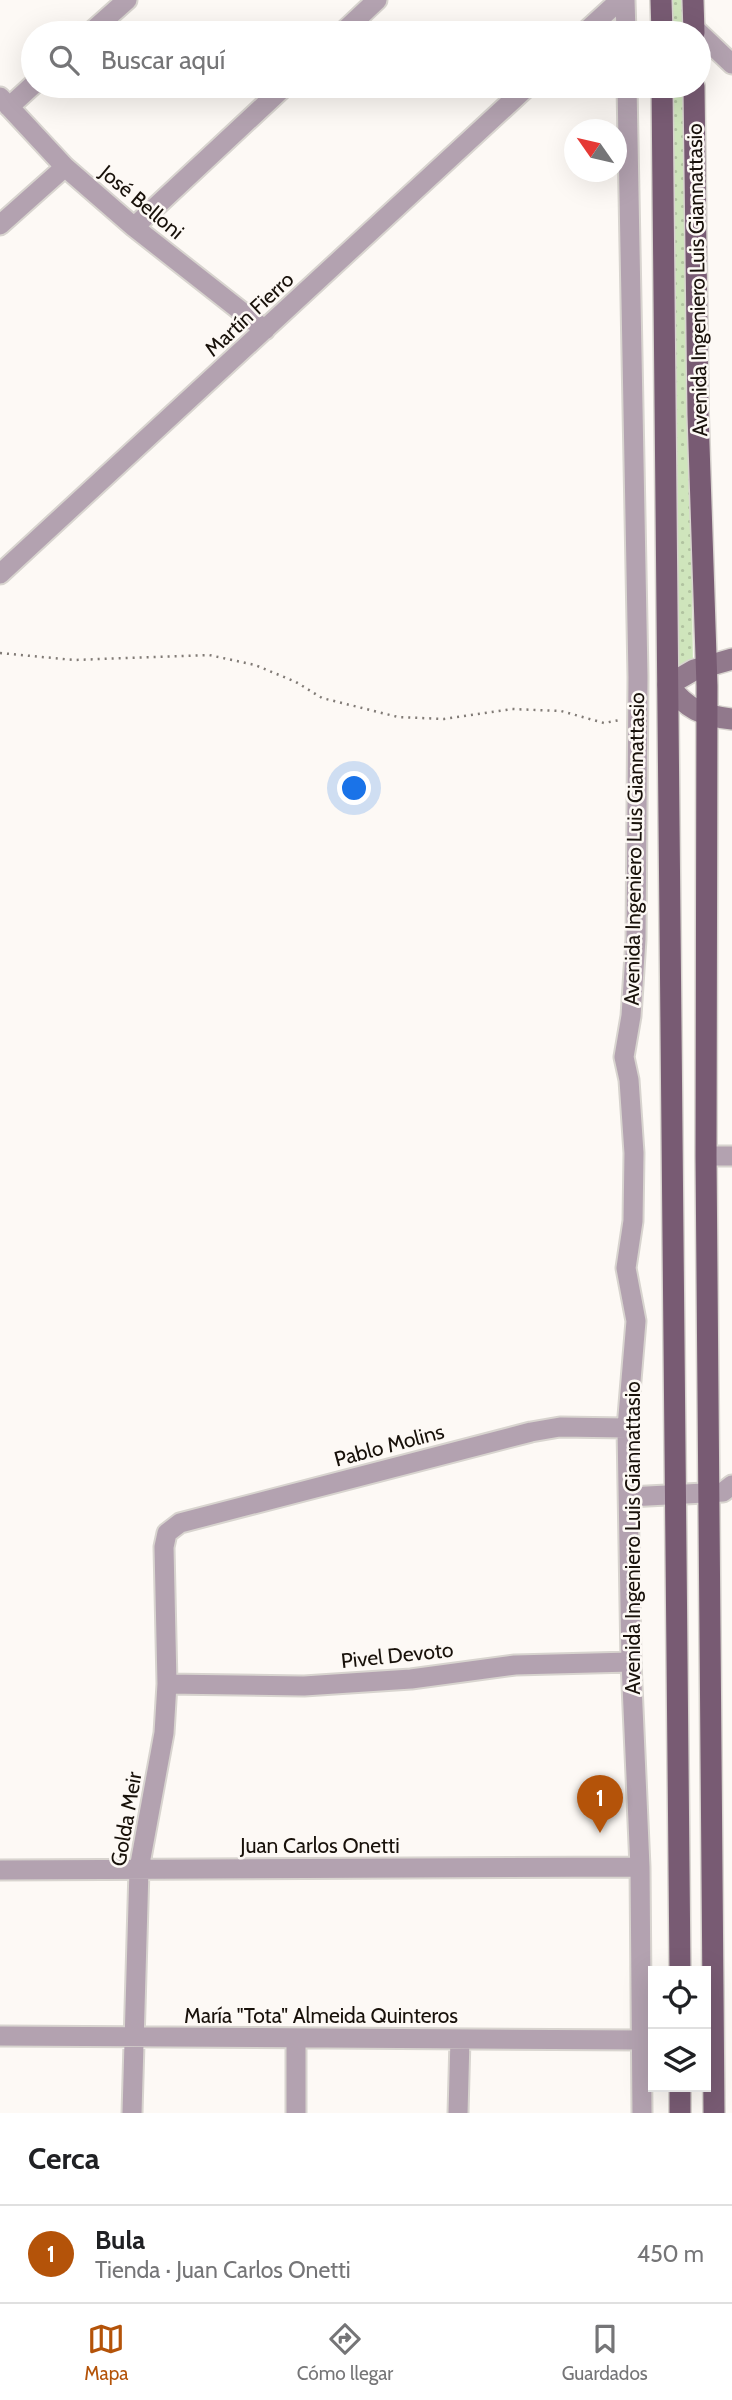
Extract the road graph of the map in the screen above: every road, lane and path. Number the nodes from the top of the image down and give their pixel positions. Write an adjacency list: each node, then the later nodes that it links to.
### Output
1 (127, 0): 6 (street)
2 (377, 0): 7 (street)
3 (623, 0): 8 (street); 9 (street)
4 (693, 0): 11 (main road)
5 (656, 1): 10 (main road)
6 (103, 21)
7 (355, 21)
8 (598, 21)
9 (625, 21)
10 (660, 21)
11 (694, 21)
12 (711, 45): 13 (street)
13 (732, 64)
14 (21, 92): 20 (street)
15 (272, 98): 23 (street)
16 (515, 98): 24 (street, Martín Fierro)
17 (627, 98): 29 (street, Avenida Ingeniero Luis Giannattasio)
18 (662, 98): 30 (main road, Avenida Ingeniero Luis Giannattasio)
19 (694, 98): 28 (main road, Avenida Ingeniero Luis Giannattasio)
20 (5, 102): 21 (street, José Belloni)
21 (65, 167): 22 (street); 23 (street, José Belloni)
22 (0, 225)
23 (134, 227): 24 (street, José Belloni)
24 (265, 330): 25 (street, Martín Fierro)
25 (0, 574)
26 (0, 653): 32 (path)
27 (732, 659): 28 (street)
28 (706, 666): 30 (street); 31 (main road, Avenida Ingeniero Luis Giannattasio)
29 (638, 677): 30 (street); 32 (street, Avenida Ingeniero Luis Giannattasio)
30 (668, 685): 31 (street); 38 (main road, Avenida Ingeniero Luis Giannattasio)
31 (706, 716): 33 (street); 34 (main road, Avenida Ingeniero Luis Giannattasio)
32 (637, 719): 36 (street, Avenida Ingeniero Luis Giannattasio)
33 (732, 719)
34 (706, 1156): 35 (street); 37 (main road, Avenida Ingeniero Luis Giannattasio)
35 (732, 1156)
36 (627, 1428): 39 (street, Avenida Ingeniero Luis Giannattasio); 40 (street, Pablo Molins)
37 (724, 1492): 38 (street); 58 (main road, Avenida Ingeniero Luis Giannattasio)
38 (676, 1494): 39 (street); 46 (main road, Avenida Ingeniero Luis Giannattasio)
39 (629, 1497): 41 (street, Avenida Ingeniero Luis Giannattasio)
40 (167, 1533): 42 (street, Golda Meir)
41 (631, 1662): 42 (street, Pivel Devoto); 43 (street, Avenida Ingeniero Luis Giannattasio)
42 (167, 1684): 44 (street, Golda Meir)
43 (640, 1867): 44 (street, Juan Carlos Onetti); 51 (street, Avenida Ingeniero Luis Giannattasio)
44 (139, 1869): 45 (street, Juan Carlos Onetti); 48 (street, Golda Meir)
45 (0, 1870)
46 (680, 1966)
47 (0, 2036): 48 (street, María "Tota" Almeida Quinteros)
48 (135, 2037): 49 (street, María "Tota" Almeida Quinteros); 53 (street, Golda Meir)
49 (296, 2038): 50 (street, María "Tota" Almeida Quinteros); 54 (street)
50 (460, 2039): 51 (street, María "Tota" Almeida Quinteros); 55 (street)
51 (642, 2040): 56 (street, Avenida Ingeniero Luis Giannattasio)
52 (680, 2092): 57 (main road)
53 (132, 2113)
54 (296, 2113)
55 (458, 2113)
56 (642, 2113)
57 (680, 2113)
58 (714, 2113)

